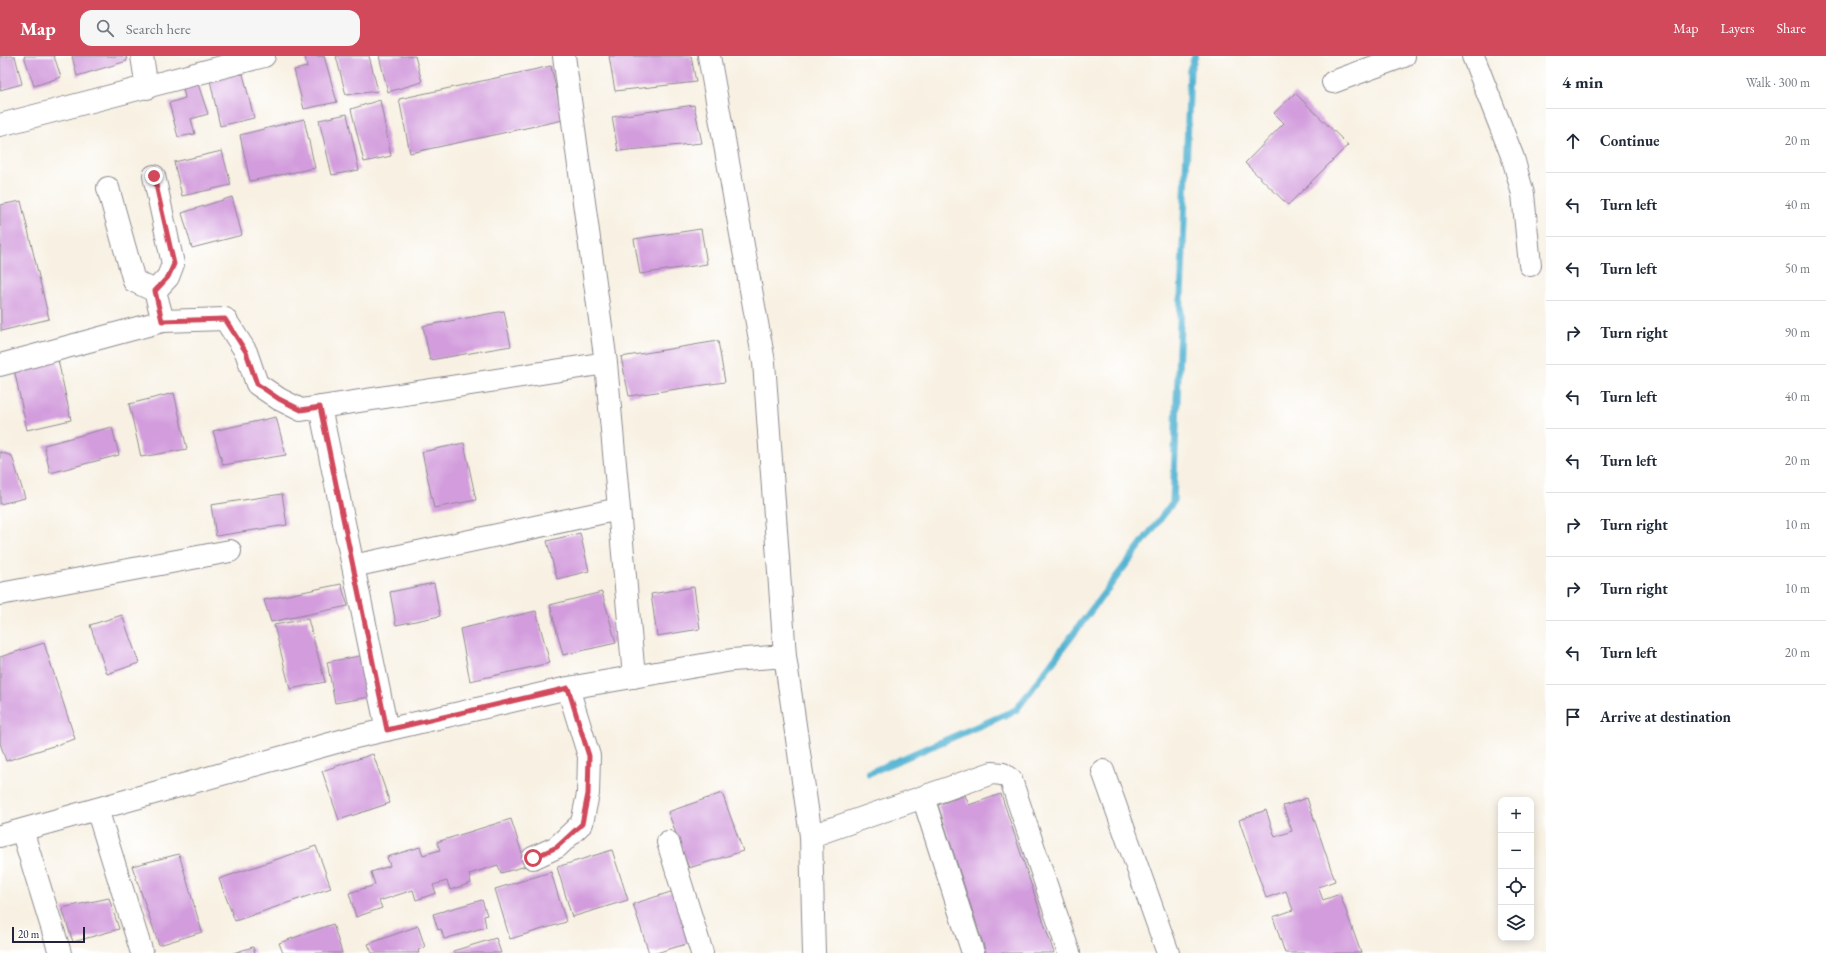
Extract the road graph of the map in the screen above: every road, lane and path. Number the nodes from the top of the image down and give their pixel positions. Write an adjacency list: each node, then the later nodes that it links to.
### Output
1 (142, 56): 8 (street)
2 (264, 56): 8 (street)
3 (564, 56): 15 (street)
4 (709, 56): 22 (street)
5 (1404, 56): 7 (street)
6 (1473, 56): 12 (street)
7 (1333, 82)
8 (146, 88): 9 (street)
9 (0, 125)
10 (154, 176): 13 (street)
11 (108, 188): 13 (street)
12 (1530, 266)
13 (155, 291): 14 (street)
14 (162, 321): 16 (street); 17 (street)
15 (606, 363): 17 (street); 18 (street)
16 (0, 366)
17 (320, 407): 20 (street)
18 (619, 509): 20 (street); 23 (street)
19 (230, 551): 21 (street)
20 (353, 566): 25 (street)
21 (0, 594)
22 (785, 656): 23 (street); 31 (street)
23 (634, 677): 24 (street)
24 (568, 688): 25 (street); 33 (street)
25 (387, 730): 28 (street)
26 (1103, 771): 40 (street)
27 (923, 797): 31 (street); 38 (street); 39 (street)
28 (97, 809): 29 (street); 35 (street)
29 (22, 830): 30 (street); 34 (street)
30 (0, 836)
31 (811, 836): 37 (street)
32 (668, 842): 36 (street)
33 (533, 858)
34 (60, 953)
35 (142, 953)
36 (702, 953)
37 (814, 953)
38 (973, 953)
39 (1069, 953)
40 (1168, 953)

